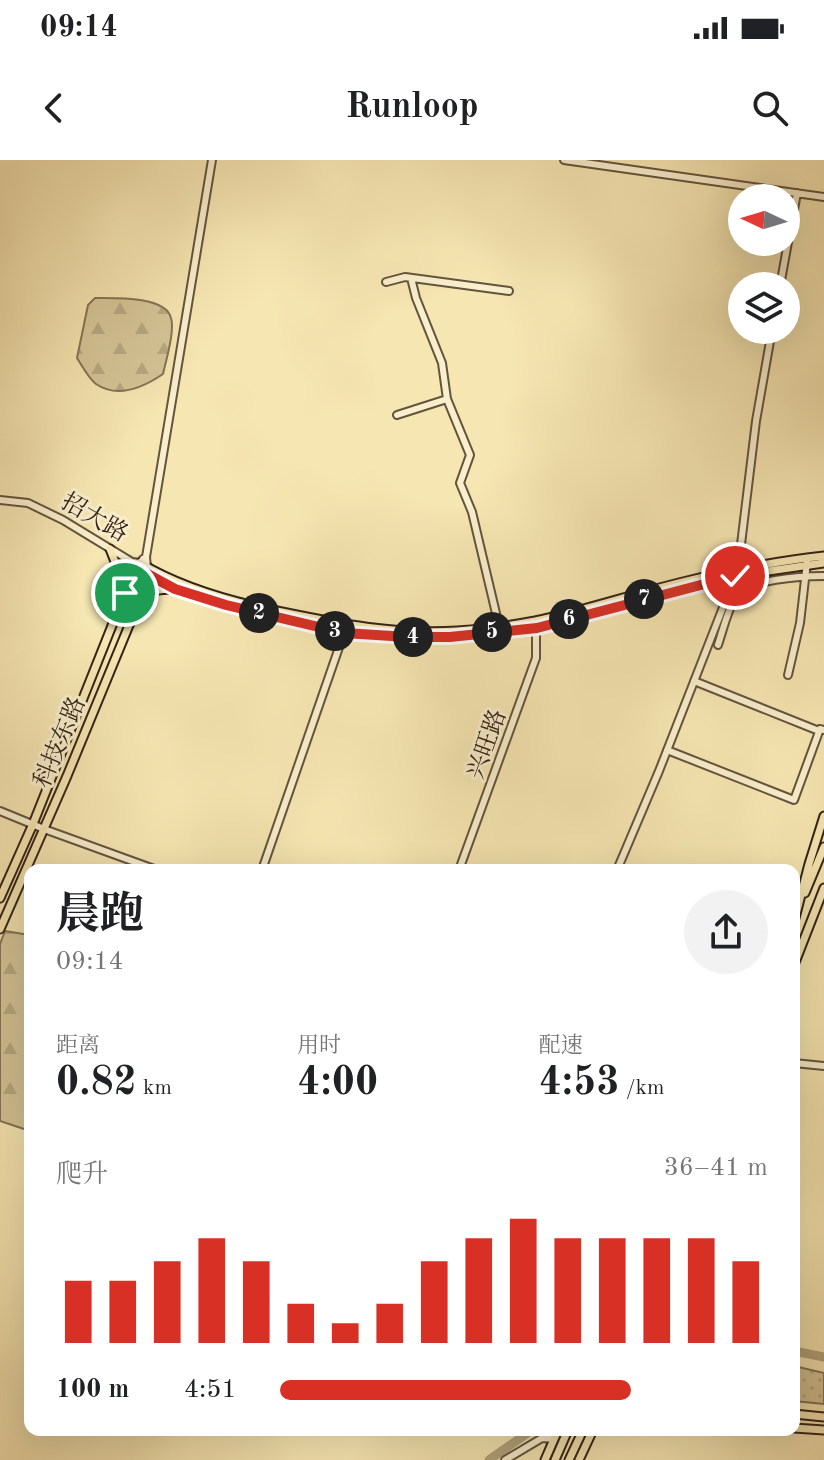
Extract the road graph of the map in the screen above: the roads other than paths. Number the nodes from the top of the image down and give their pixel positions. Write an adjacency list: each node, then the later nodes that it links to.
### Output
1 (212, 160): 17 (street)
2 (564, 160): 3 (street)
3 (733, 184)
4 (800, 193): 5 (street)
5 (824, 197)
6 (411, 278): 7 (street); 8 (street); 10 (street)
7 (386, 282)
8 (509, 291)
9 (770, 344): 18 (street)
10 (447, 399): 11 (street); 25 (street)
11 (397, 415)
12 (0, 500): 13 (street, 招大路)
13 (110, 549): 17 (street, 招大路); 22 (main road)
14 (824, 556): 15 (main road, 招大路)
15 (807, 562): 16 (main road, 招大路); 18 (main road, 招大路); 20 (street)
16 (824, 563)
17 (141, 565): 21 (main road, 招大路); 22 (main road); 23 (main road, 科技东路); 26 (main road, 招大路)
18 (736, 573): 24 (main road, 招大路); 29 (street)
19 (824, 576): 20 (street)
20 (805, 577): 27 (street); 28 (street)
21 (175, 589): 23 (main road); 26 (main road, 招大路)
22 (125, 593): 35 (main road)
23 (139, 601): 36 (main road, 科技东路)
24 (536, 624): 25 (main road, 招大路); 26 (main road, 招大路); 41 (street, 兴旺路)
25 (499, 626): 26 (main road, 招大路)
26 (347, 629): 40 (street)
27 (718, 645)
28 (788, 675)
29 (694, 681): 31 (street); 32 (street)
30 (824, 720): 31 (street)
31 (821, 730): 32 (street)
32 (667, 750): 42 (street)
33 (0, 811): 35 (street)
34 (824, 816): 47 (main road)
35 (33, 824): 36 (street); 45 (main road)
36 (44, 829): 38 (main road, 科技东路); 39 (street)
37 (824, 847): 48 (main road)
38 (29, 864)
39 (140, 864)
40 (264, 864)
41 (461, 864)
42 (620, 864)
43 (24, 874): 49 (main road, 科技东路)
44 (824, 888): 46 (main road)
45 (0, 898)
46 (822, 898): 50 (main road)
47 (800, 900)
48 (800, 907)
49 (0, 929)
50 (800, 951)
51 (800, 1064): 52 (street)
52 (824, 1066)
53 (800, 1415): 54 (main road)
54 (824, 1417)
55 (800, 1428): 56 (main road)
56 (824, 1430)
57 (555, 1436): 61 (main road)
58 (565, 1436): 64 (main road)
59 (580, 1436): 65 (main road)
60 (590, 1436): 66 (main road)
61 (554, 1439): 62 (street); 63 (main road)
62 (505, 1460)
63 (545, 1460)
64 (555, 1460)
65 (569, 1460)
66 (579, 1460)

